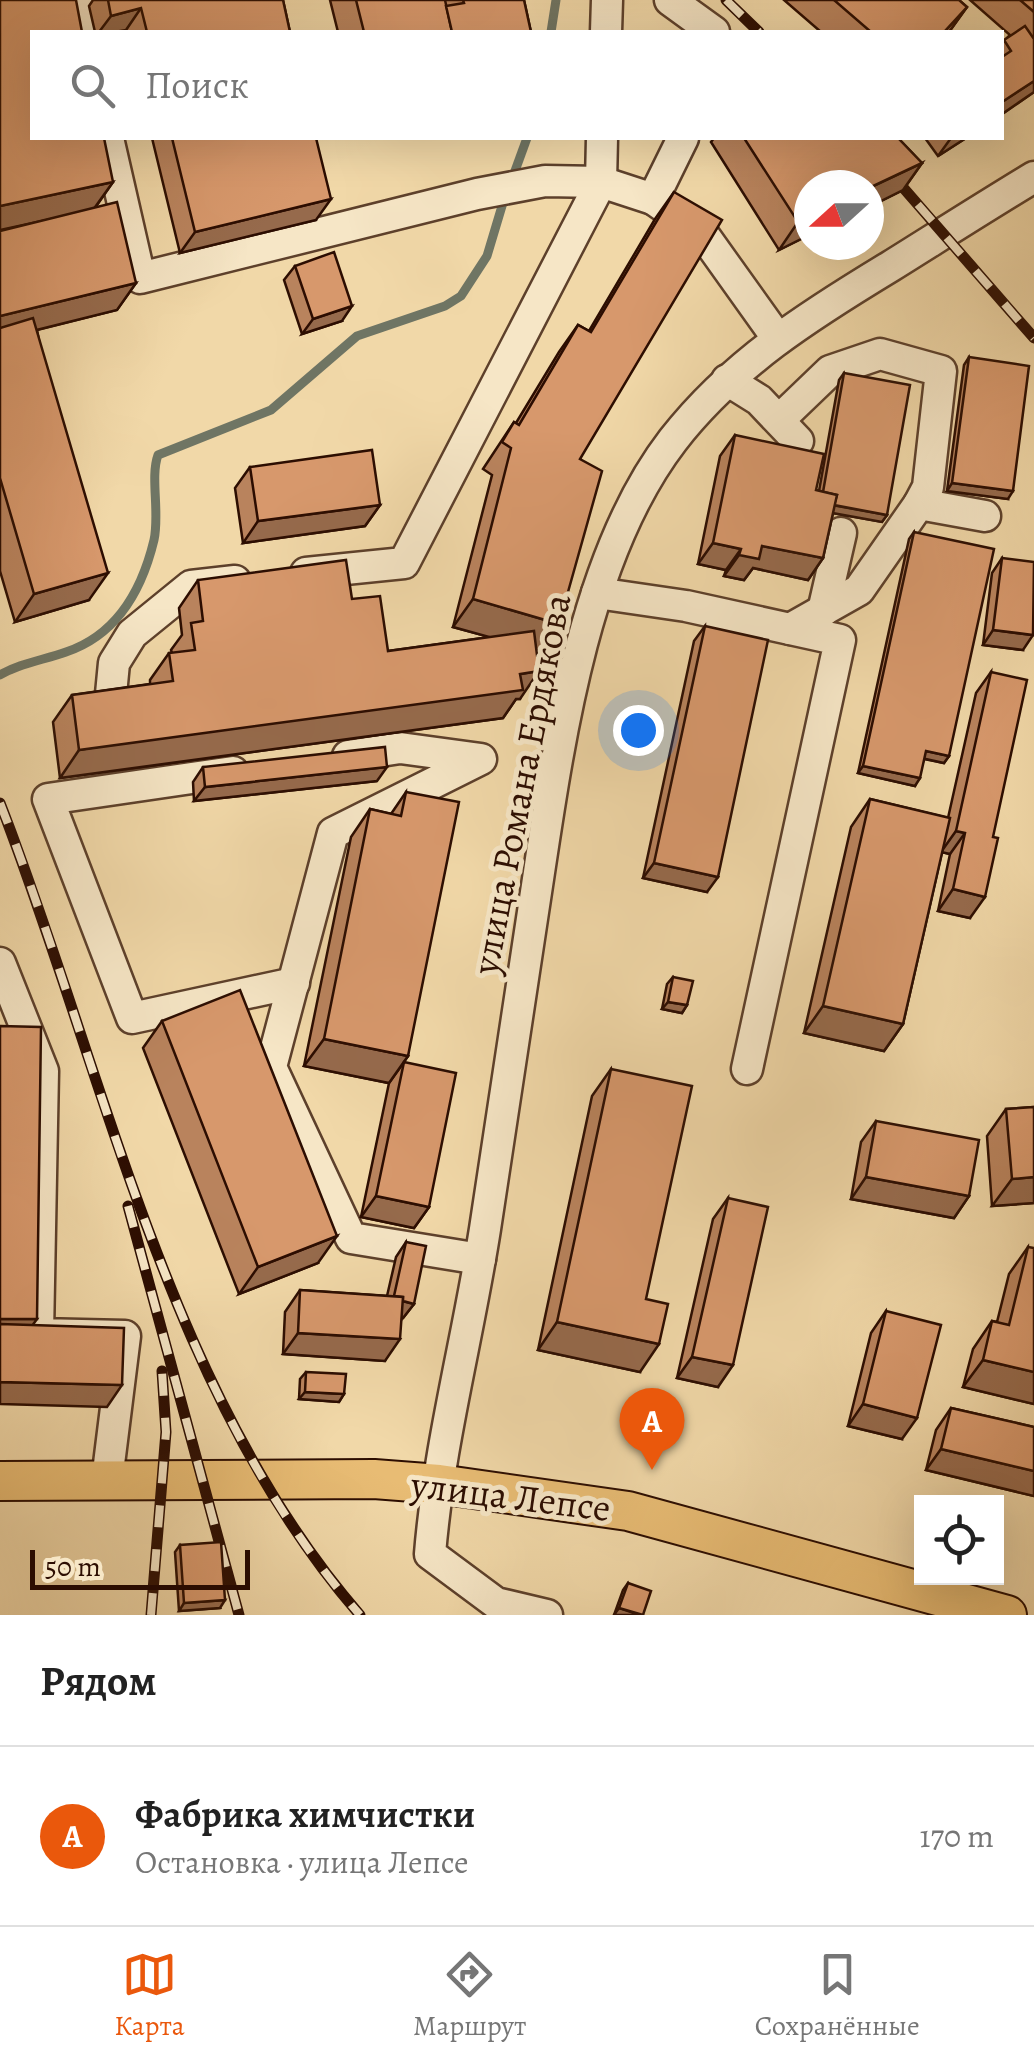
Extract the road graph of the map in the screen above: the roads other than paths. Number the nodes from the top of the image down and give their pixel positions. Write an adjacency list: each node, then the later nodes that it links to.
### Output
1 (77, 0): 3 (street)
2 (670, 0): 4 (street)
3 (84, 30)
4 (711, 30)
5 (108, 140): 9 (street)
6 (602, 140): 9 (street)
7 (682, 140): 10 (street)
8 (1034, 176): 11 (street, улица Романа Ердякова)
9 (601, 182): 10 (street); 19 (street)
10 (654, 199): 11 (street)
11 (778, 339): 12 (street, улица Романа Ердякова)
12 (727, 380): 13 (street); 16 (street, улица Романа Ердякова)
13 (919, 504): 14 (street); 17 (street)
14 (985, 516)
15 (841, 532): 17 (street)
16 (597, 592): 18 (street); 26 (street, улица Романа Ердякова)
17 (823, 610): 18 (street)
18 (790, 629): 25 (street)
19 (111, 694)
20 (322, 760): 23 (street)
21 (263, 768): 23 (street)
22 (0, 963): 24 (street)
23 (294, 983): 26 (street)
24 (15, 1039): 27 (street)
25 (747, 1069)
26 (480, 1259): 29 (street, улица Романа Ердякова)
27 (107, 1480): 28 (main road, улица Лепсе); 29 (main road, улица Лепсе)
28 (0, 1481)
29 (439, 1484): 30 (street, улица Романа Ердякова); 31 (main road, улица Лепсе)
30 (546, 1615)
31 (1007, 1615)

